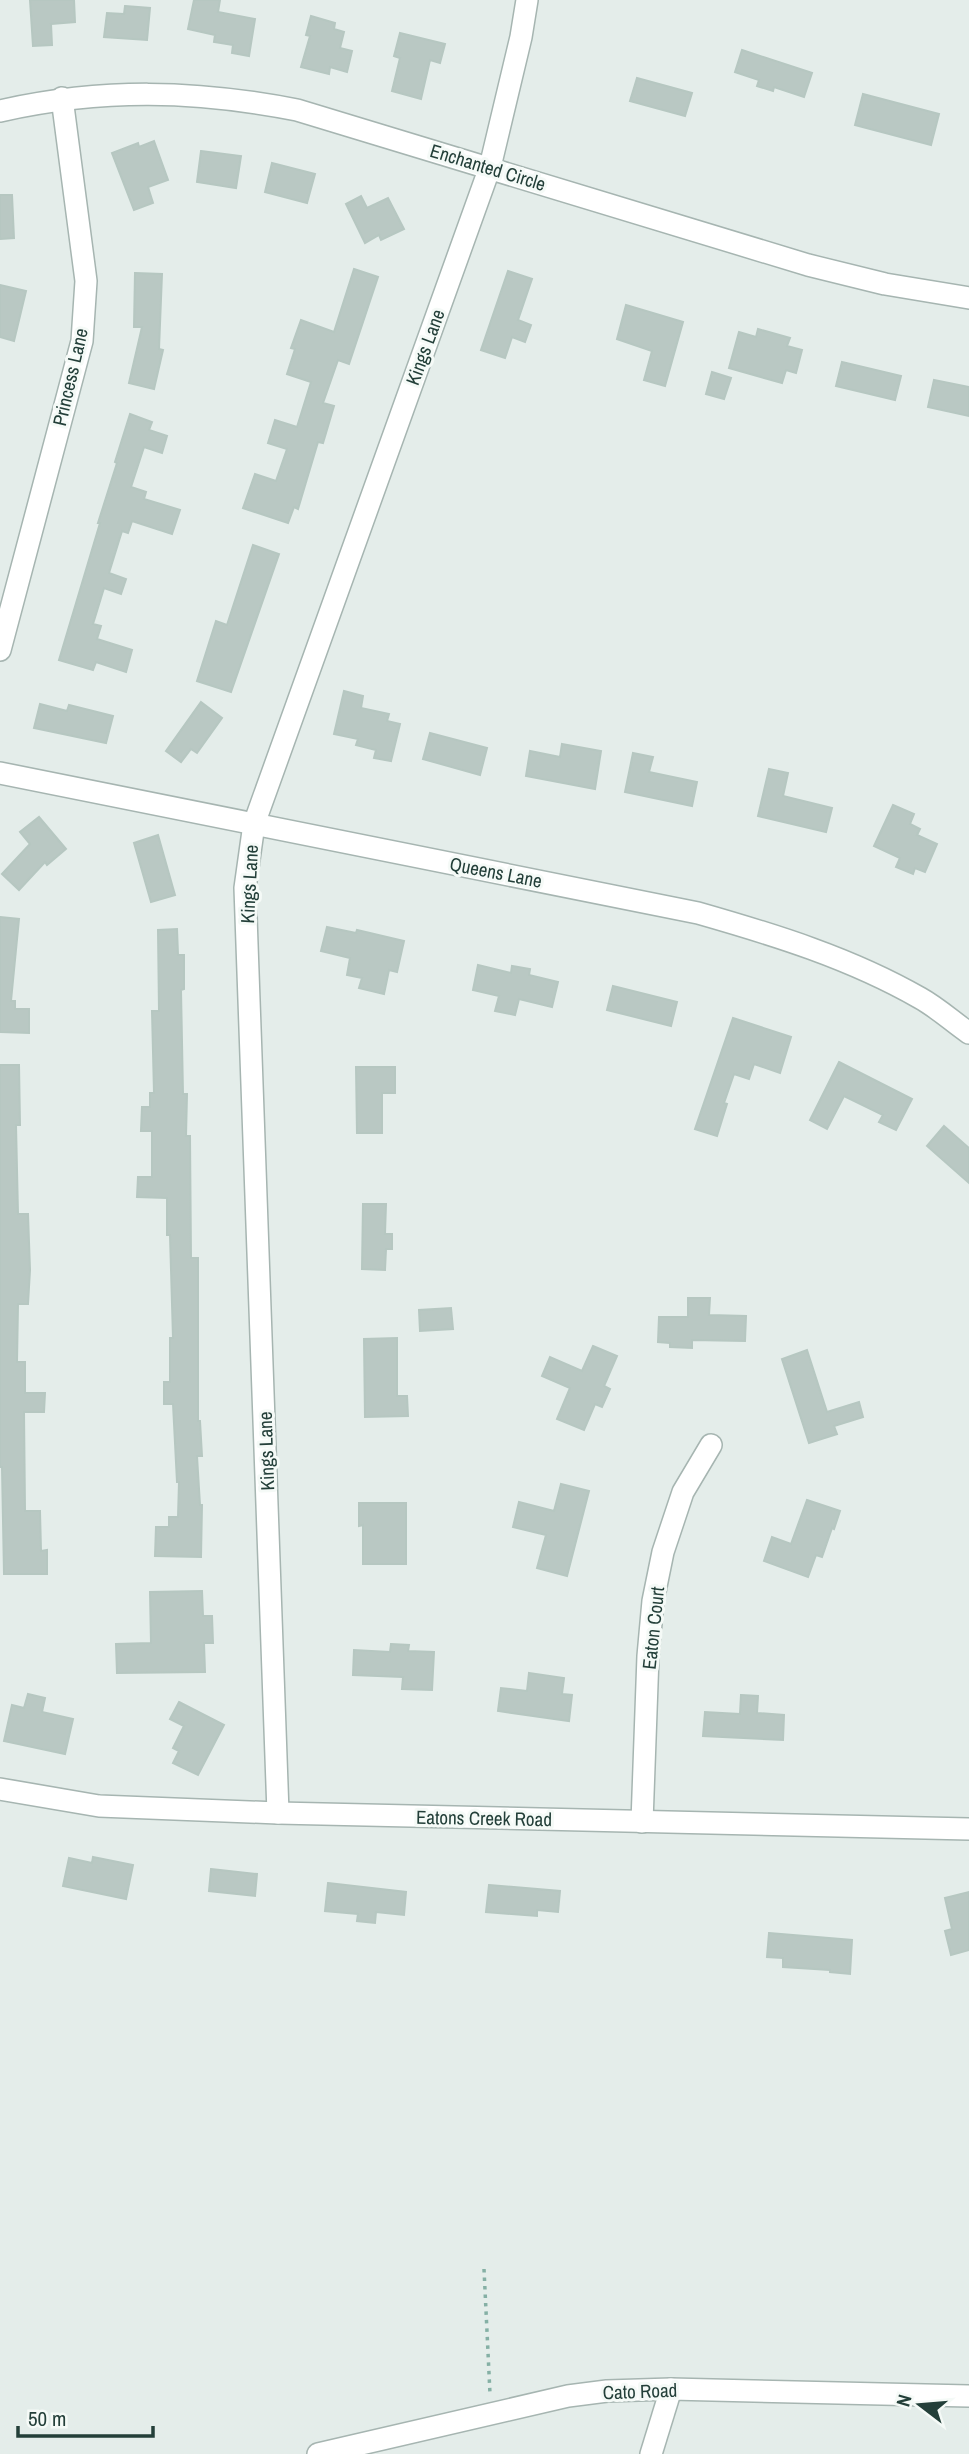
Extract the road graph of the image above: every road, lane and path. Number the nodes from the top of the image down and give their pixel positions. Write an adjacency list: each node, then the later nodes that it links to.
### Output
1 (527, 0): 4 (street, Kings Lane)
2 (62, 98): 3 (street, Enchanted Circle); 4 (street, Enchanted Circle); 6 (street, Princess Lane)
3 (0, 111)
4 (490, 167): 5 (street, Enchanted Circle); 8 (street, Kings Lane)
5 (969, 298)
6 (0, 650)
7 (0, 773): 8 (street, Queens Lane)
8 (254, 824): 9 (street, Queens Lane); 12 (street, Kings Lane)
9 (969, 1033)
10 (711, 1445): 13 (street, Eaton Court)
11 (0, 1789): 12 (street, Eatons Creek Road)
12 (278, 1813): 13 (street, Eatons Creek Road)
13 (642, 1822): 14 (street, Eatons Creek Road)
14 (969, 1829)
15 (484, 2269): 18 (path)
16 (671, 2389): 17 (street, Cato Road); 18 (street, Cato Road); 20 (street)
17 (969, 2396)
18 (495, 2413): 19 (street, Cato Road)
19 (318, 2454)
20 (651, 2454)

